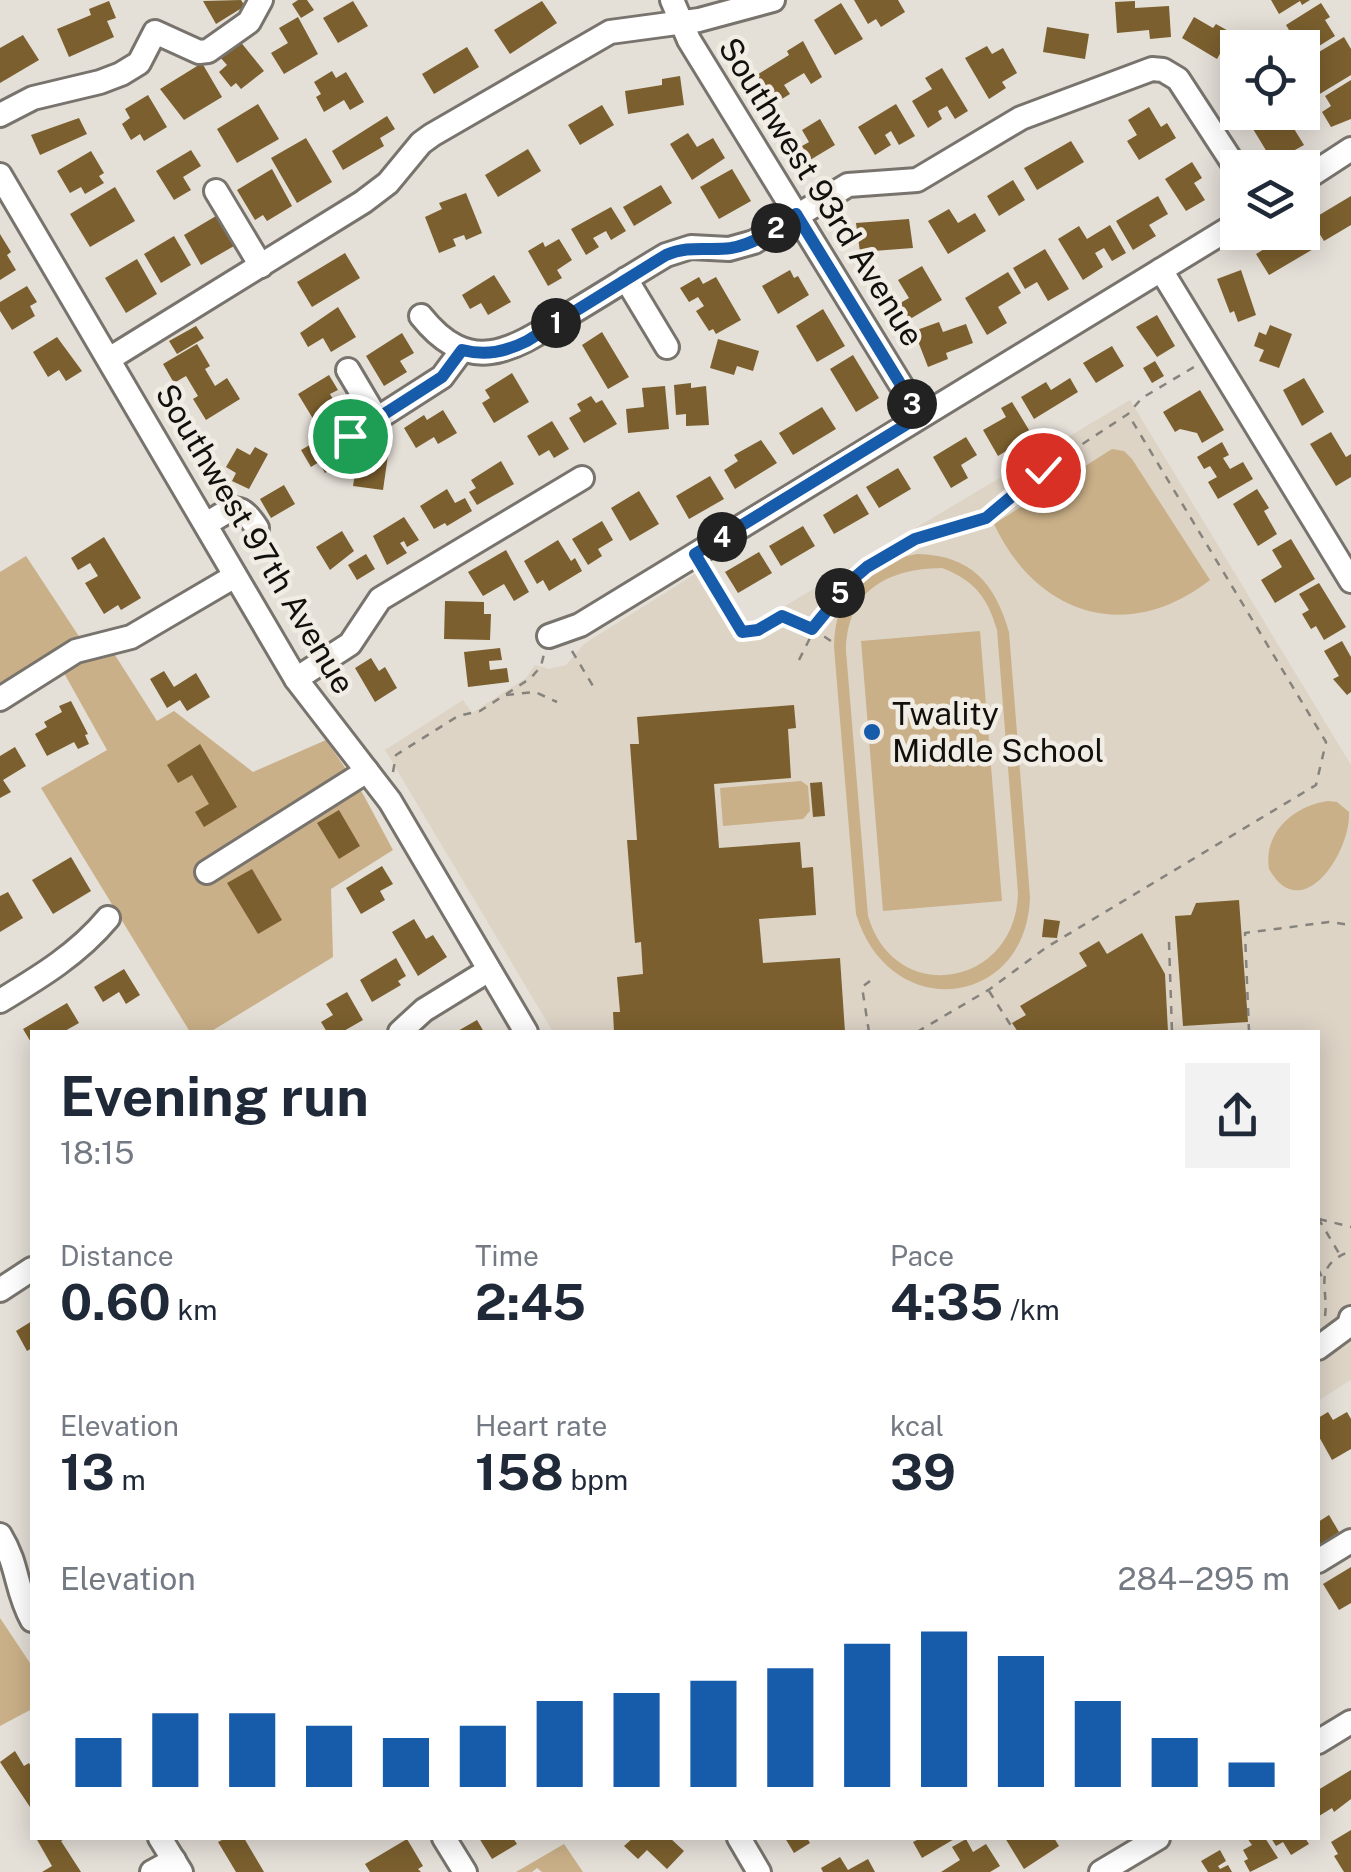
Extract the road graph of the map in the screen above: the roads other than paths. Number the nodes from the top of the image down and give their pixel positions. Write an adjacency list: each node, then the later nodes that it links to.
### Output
1 (260, 0): 4 (street)
2 (772, 0): 3 (street)
3 (676, 11): 10 (street, Southwest 93rd Avenue); 12 (street)
4 (0, 115)
5 (1224, 150): 10 (street)
6 (1351, 150): 7 (street)
7 (1320, 170)
8 (0, 176): 18 (street, Southwest 97th Avenue)
9 (216, 191): 12 (street)
10 (796, 214): 14 (street); 20 (street, Southwest 93rd Avenue)
11 (1220, 235): 13 (street)
12 (261, 266): 18 (street)
13 (1161, 270): 20 (street); 27 (street)
14 (626, 279): 16 (street); 17 (street)
15 (422, 316): 17 (street)
16 (667, 347)
17 (462, 350): 21 (street)
18 (109, 359): 24 (street, Southwest 97th Avenue)
19 (348, 370): 21 (street)
20 (920, 416): 28 (street)
21 (377, 419): 22 (street)
22 (350, 436)
23 (582, 478): 29 (street)
24 (206, 524): 25 (street); 26 (street, Southwest 97th Avenue)
25 (257, 528)
26 (235, 576): 29 (street, Southwest 97th Avenue); 30 (street)
27 (1351, 581)
28 (549, 636)
29 (296, 680): 31 (street, Southwest 97th Avenue)
30 (0, 699)
31 (367, 771): 32 (street); 34 (street, Southwest 97th Avenue)
32 (206, 872)
33 (108, 918): 35 (street)
34 (490, 970): 36 (street); 37 (street, Southwest 97th Avenue)
35 (0, 1001)
36 (402, 1030)
37 (525, 1030)
38 (30, 1270): 39 (street)
39 (0, 1290)
40 (1351, 1318): 41 (street)
41 (1320, 1346)
42 (0, 1535): 45 (street)
43 (1351, 1541): 44 (street)
44 (1320, 1560)
45 (17, 1579): 46 (street)
46 (30, 1616)
47 (1351, 1722): 48 (street)
48 (1320, 1741)
49 (161, 1840): 53 (street)
50 (445, 1840): 55 (street)
51 (740, 1840): 56 (street)
52 (1155, 1840): 57 (street)
53 (177, 1866): 54 (street)
54 (152, 1872)
55 (465, 1872)
56 (760, 1872)
57 (1101, 1872)

